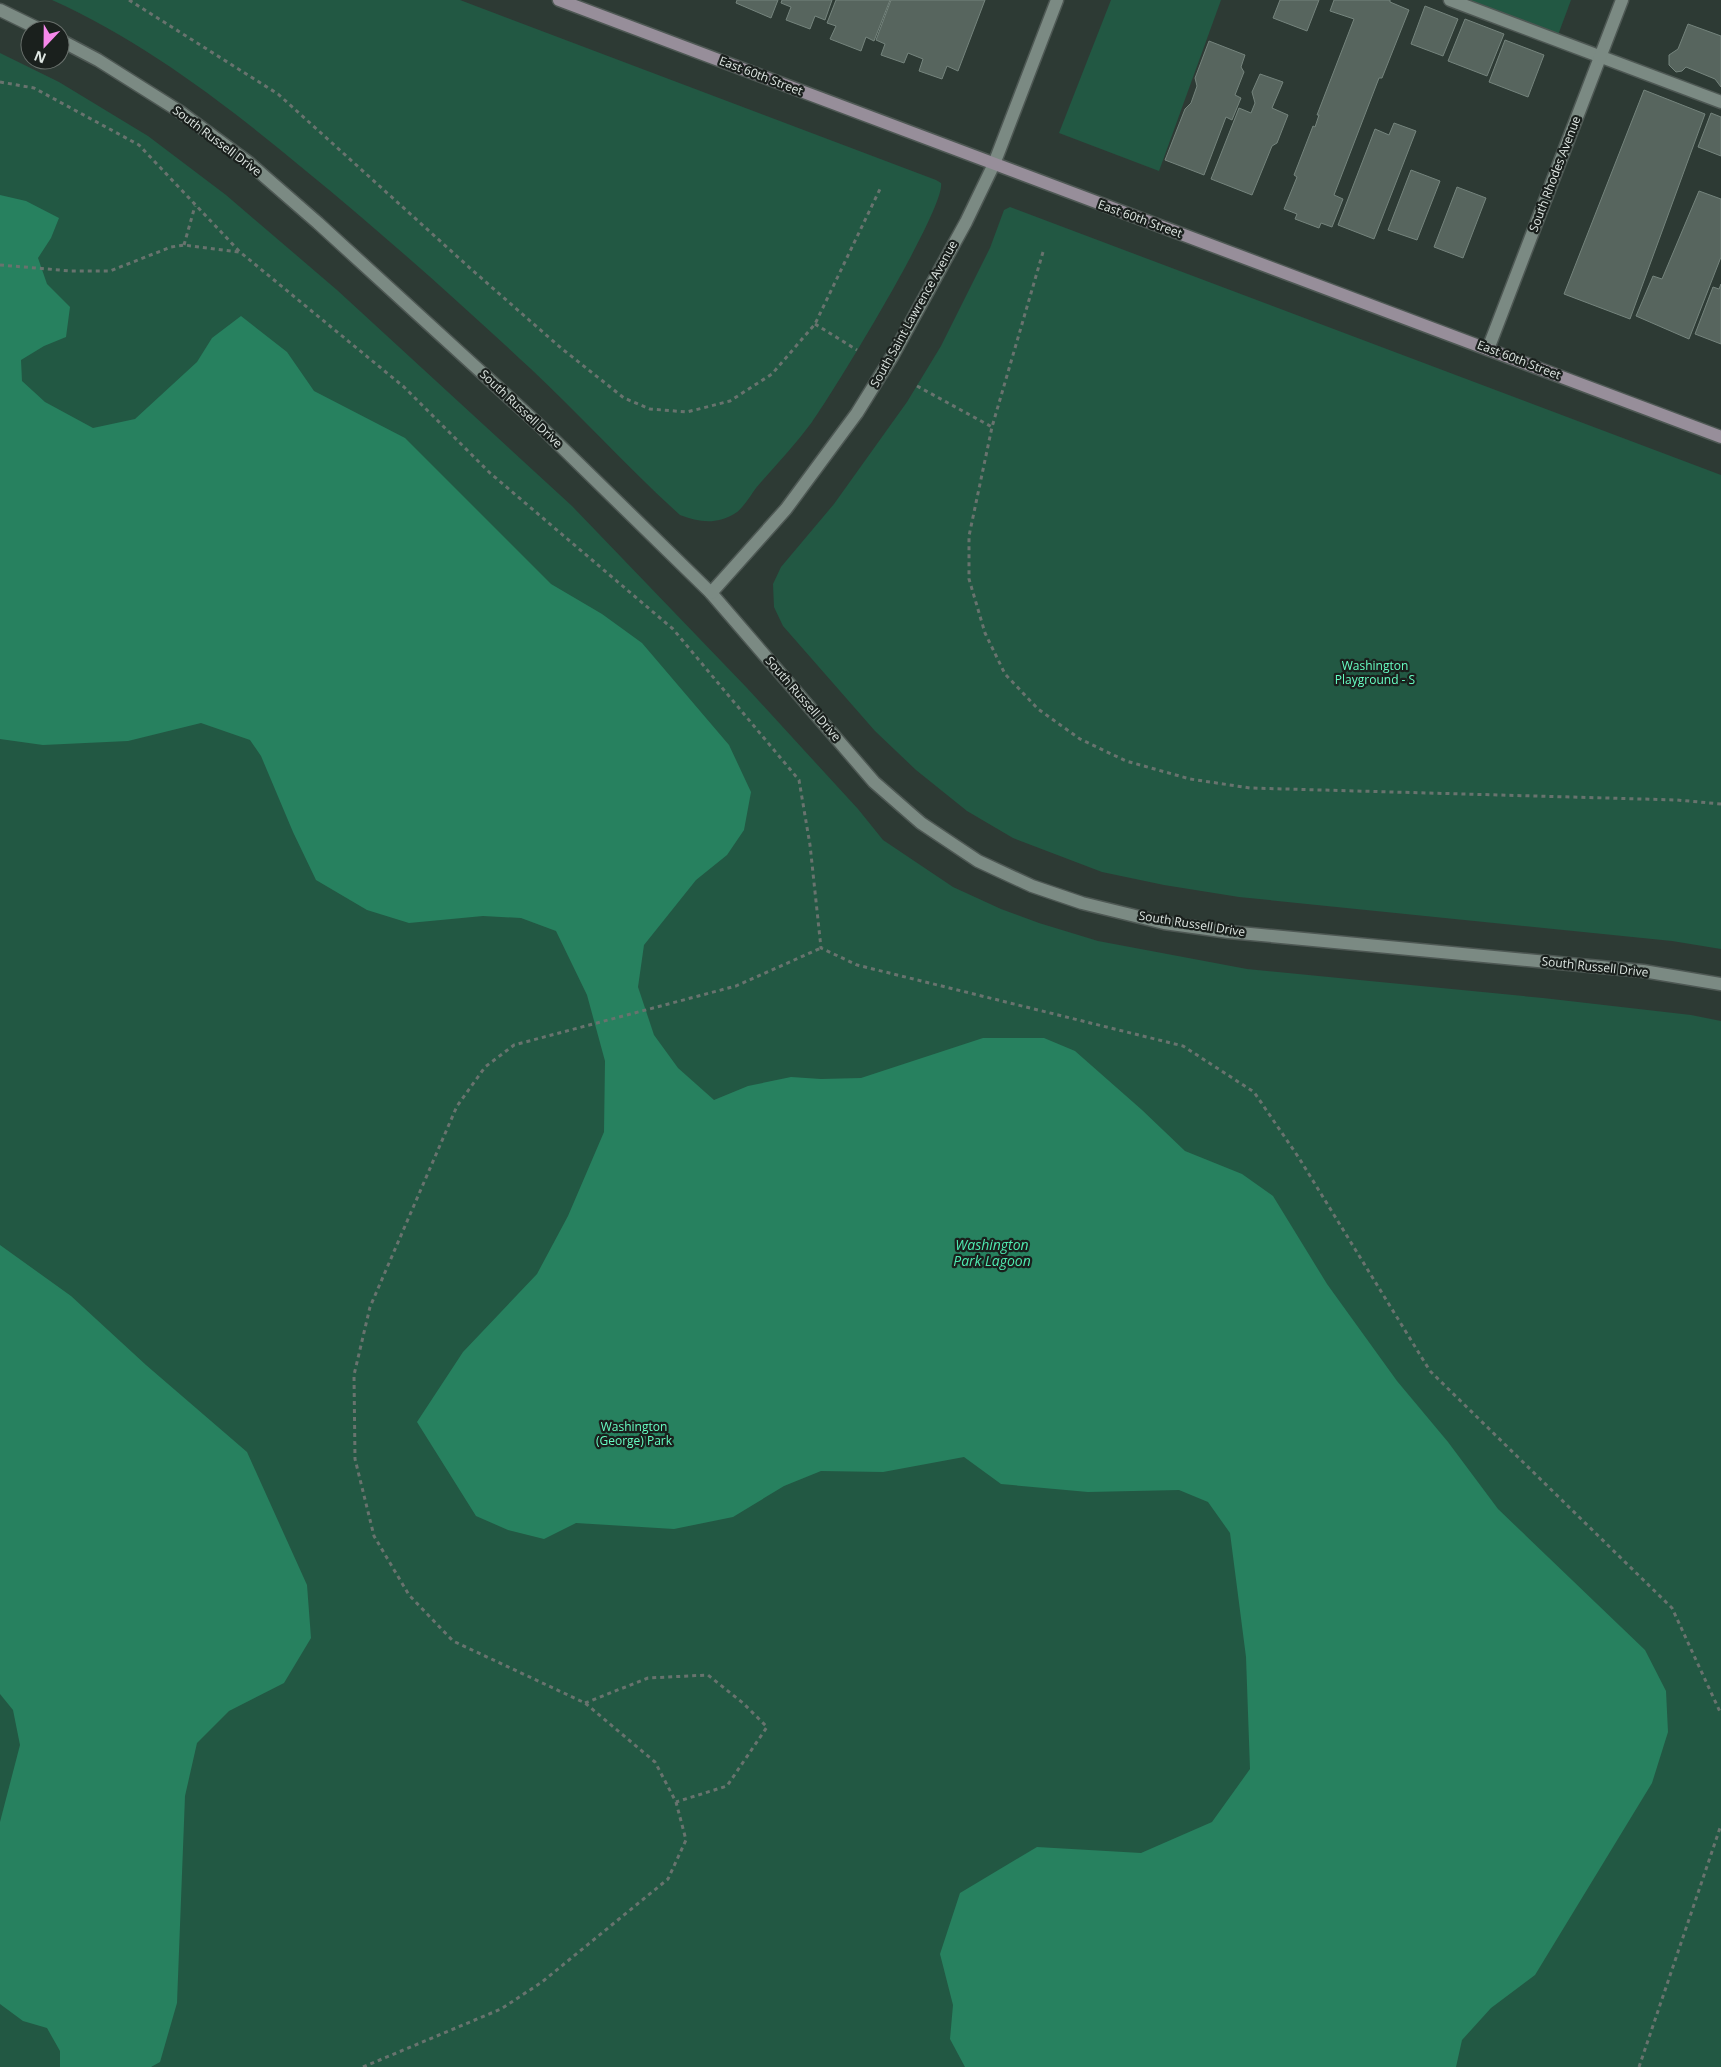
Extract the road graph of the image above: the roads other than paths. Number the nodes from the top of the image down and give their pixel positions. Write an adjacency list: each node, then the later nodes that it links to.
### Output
1 (559, 0): 10 (street, East 60th Street)
2 (1057, 0): 10 (street, South Saint Lawrence Avenue)
3 (1450, 0): 8 (street)
4 (1622, 0): 8 (street, South Rhodes Avenue)
5 (0, 10): 6 (street)
6 (20, 20)
7 (70, 45): 13 (street, South Russell Drive)
8 (1600, 57): 9 (street); 11 (street, South Rhodes Avenue)
9 (1721, 102)
10 (994, 164): 11 (street, East 60th Street); 13 (street, South Saint Lawrence Avenue)
11 (1488, 349): 12 (street, East 60th Street)
12 (1721, 436)
13 (710, 593): 14 (street, South Russell Drive)
14 (1721, 984)

